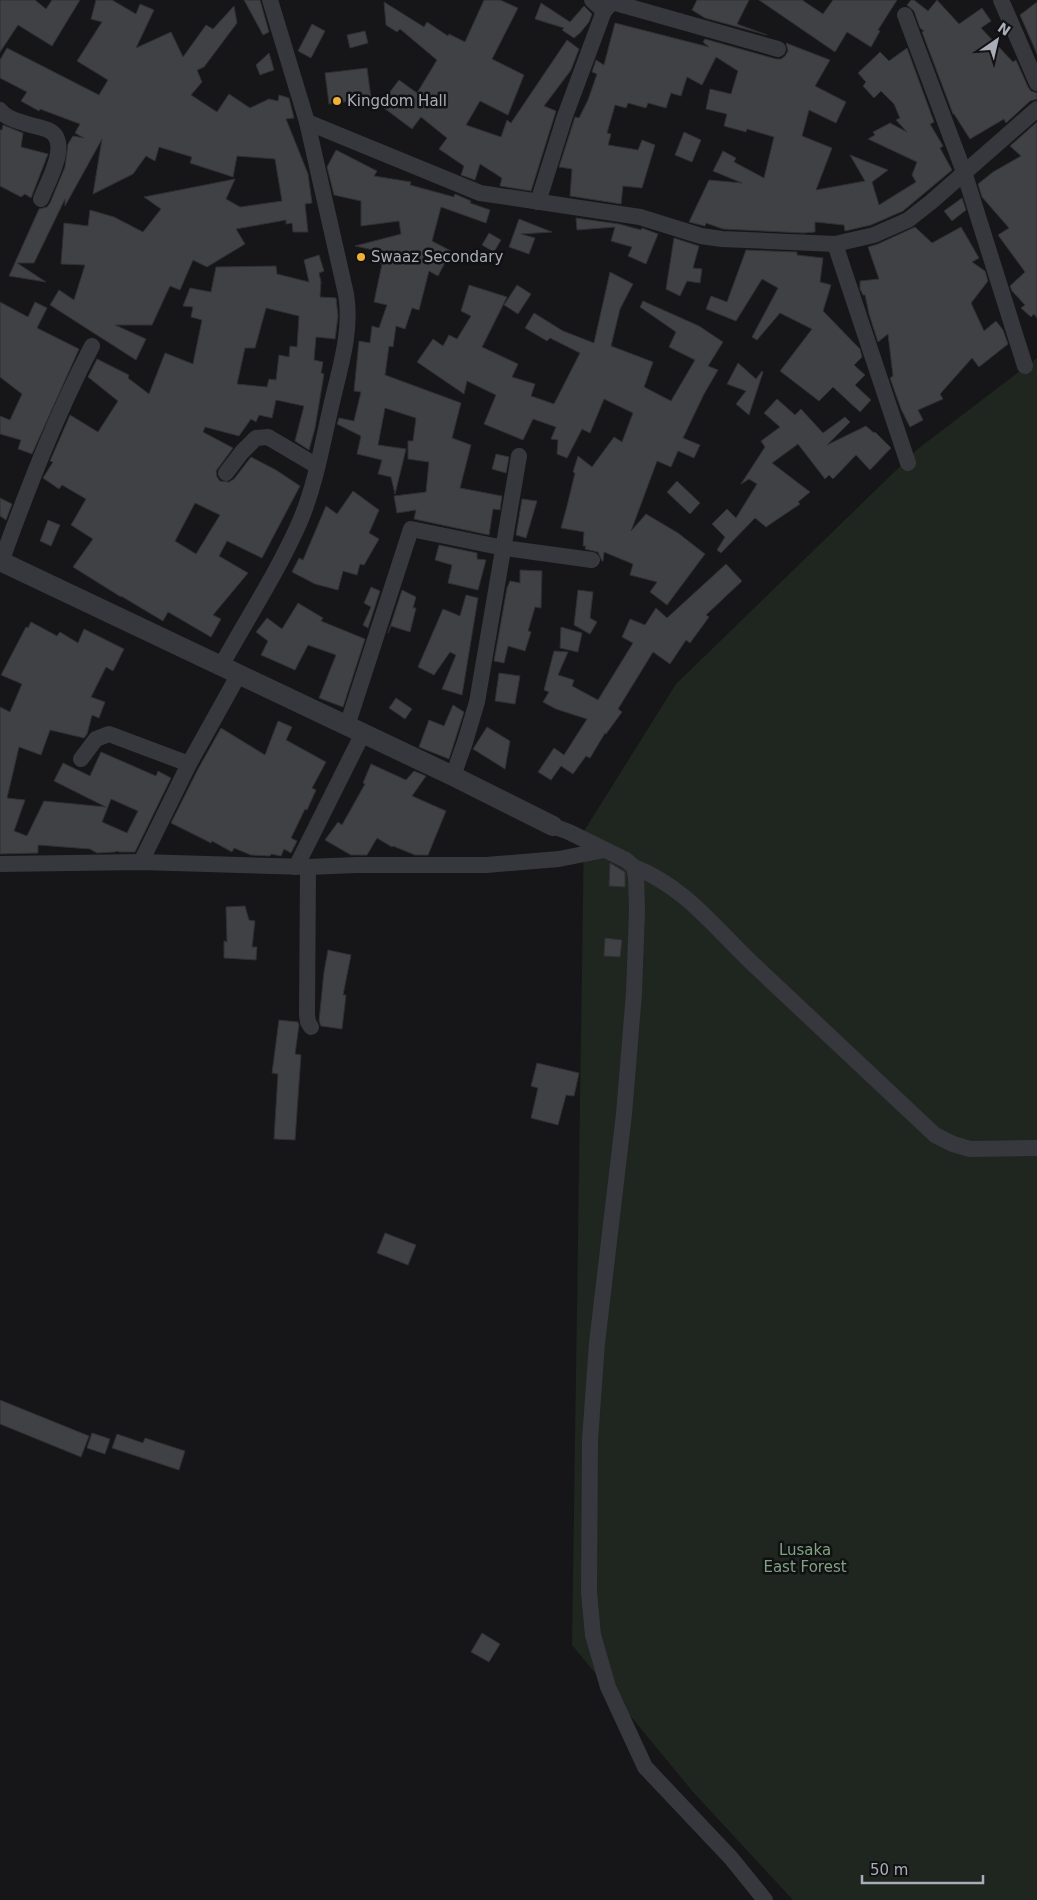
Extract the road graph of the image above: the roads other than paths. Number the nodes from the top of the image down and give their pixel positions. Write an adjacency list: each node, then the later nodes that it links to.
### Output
1 (592, 0): 4 (street)
2 (1001, 0): 7 (street)
3 (273, 1): 10 (street)
4 (610, 4): 6 (street); 13 (street)
5 (905, 15): 11 (street)
6 (778, 50)
7 (1037, 83)
8 (1037, 109): 11 (street)
9 (0, 110): 12 (street)
10 (308, 122): 13 (street); 19 (street)
11 (964, 172): 14 (street); 16 (street)
12 (41, 199)
13 (538, 202): 14 (street)
14 (835, 244): 18 (street)
15 (92, 346): 23 (street)
16 (1025, 366)
17 (519, 456): 21 (street)
18 (908, 463)
19 (317, 466): 20 (street); 24 (street)
20 (226, 473)
21 (504, 548): 22 (street); 25 (street); 28 (street)
22 (592, 560)
23 (0, 562): 24 (street)
24 (230, 670): 25 (street); 27 (street)
25 (355, 729): 28 (street); 33 (street)
26 (81, 759): 27 (street)
27 (189, 764): 31 (street)
28 (453, 776): 29 (street)
29 (553, 826): 30 (street)
30 (604, 850): 33 (street); 34 (street)
31 (141, 862): 32 (street); 33 (street)
32 (0, 864)
33 (302, 867): 35 (street)
34 (634, 867): 36 (street); 37 (street)
35 (312, 1027)
36 (1037, 1148)
37 (765, 1900)

